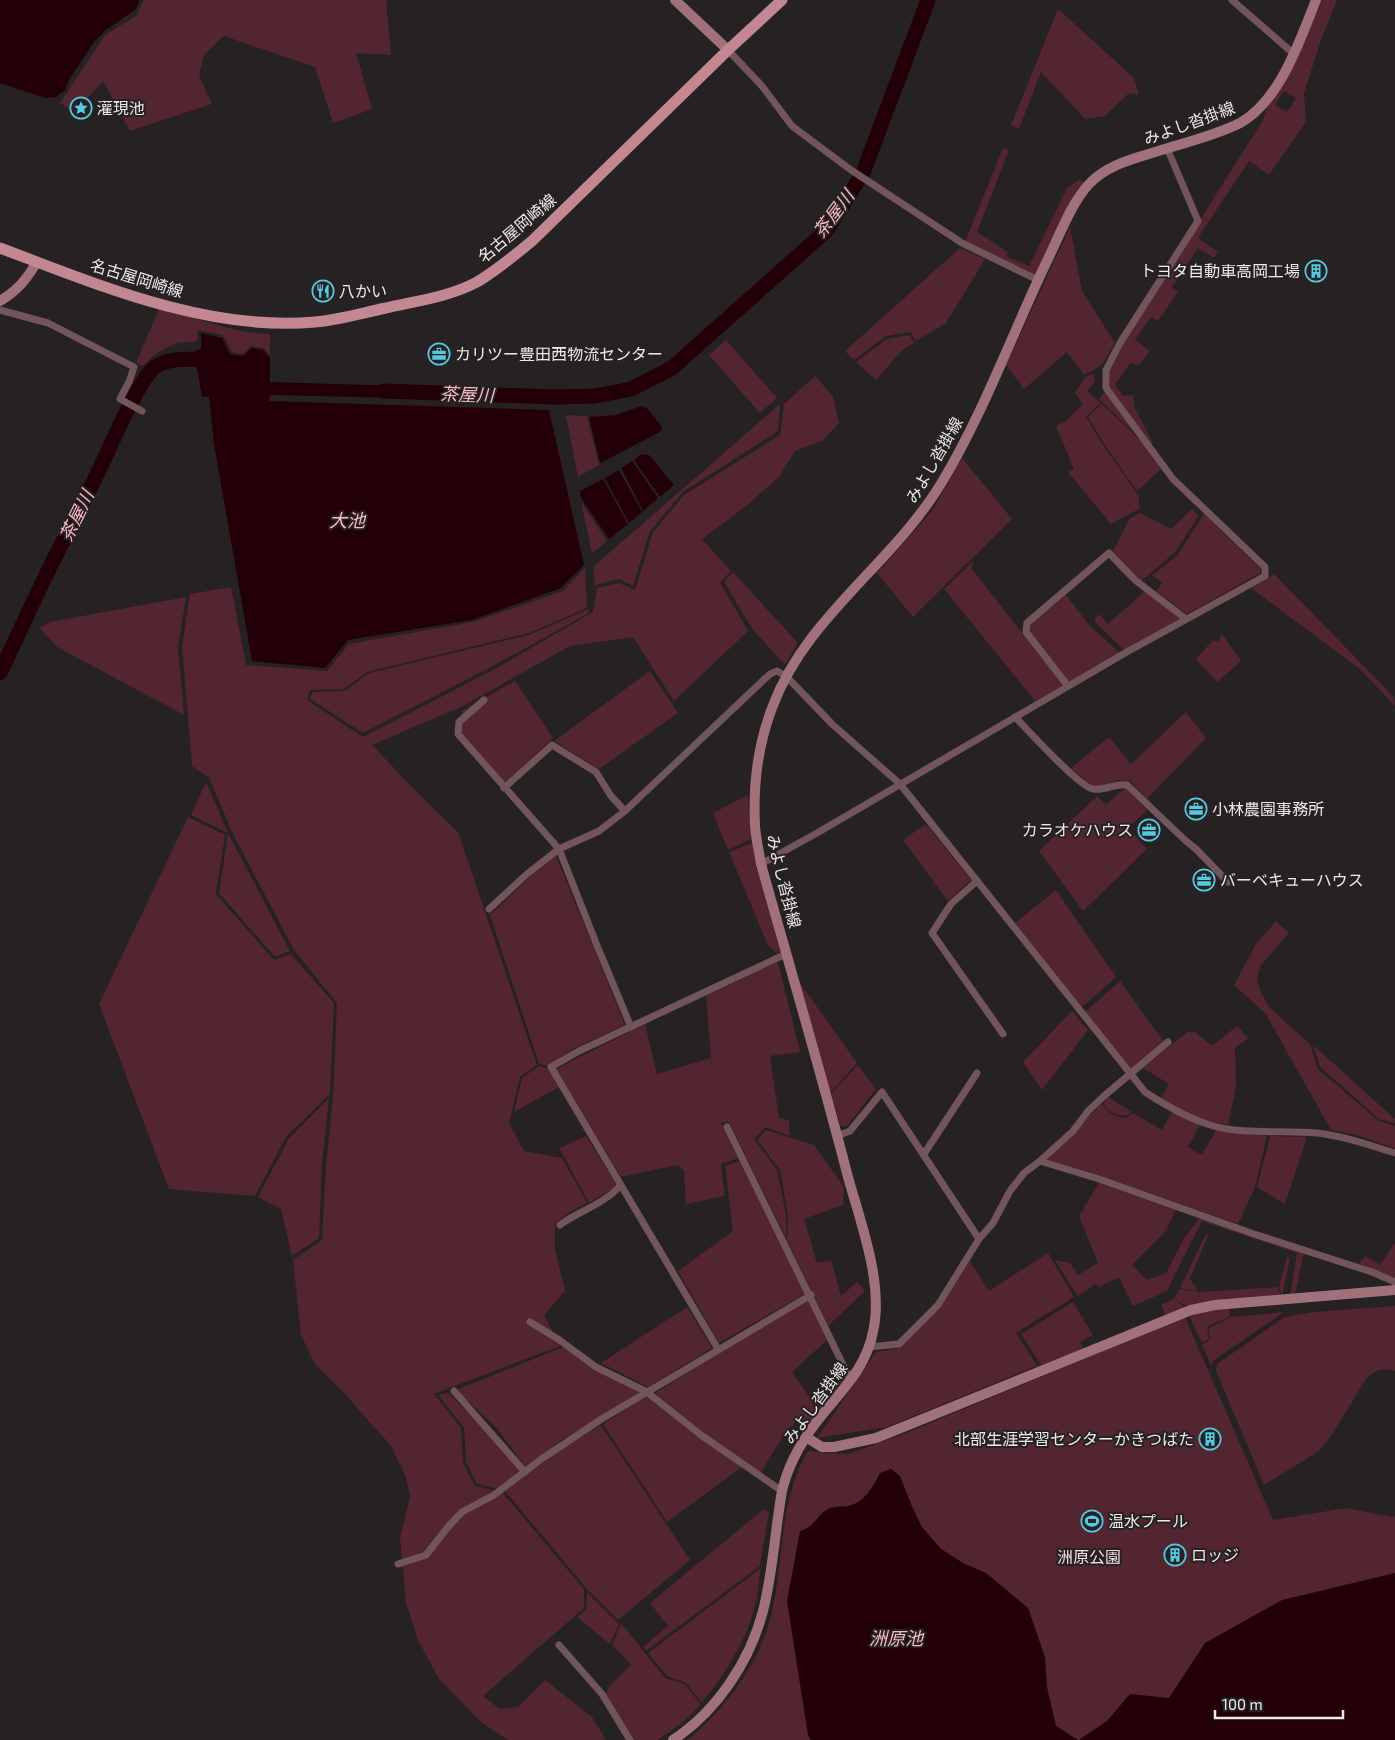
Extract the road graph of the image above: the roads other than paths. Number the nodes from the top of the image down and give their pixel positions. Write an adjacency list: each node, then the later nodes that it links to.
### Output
1 (675, 0): 5 (main road)
2 (782, 0): 5 (main road, 名古屋岡崎線)
3 (1232, 0): 6 (street)
4 (1316, 0): 6 (main road, みよし沓掛線)
5 (728, 50): 9 (main road, 名古屋岡崎線); 10 (street)
6 (1294, 54): 7 (main road, みよし沓掛線)
7 (1167, 148): 10 (main road, みよし沓掛線); 14 (street)
8 (0, 248): 9 (main road, 名古屋岡崎線)
9 (37, 262): 11 (main road)
10 (1038, 280): 15 (main road, みよし沓掛線)
11 (0, 301)
12 (0, 310): 13 (street)
13 (142, 411)
14 (1186, 619): 16 (street); 16 (street)
15 (786, 676): 19 (street); 21 (street); 23 (main road, みよし沓掛線)
16 (1068, 686): 18 (street)
17 (484, 700): 20 (street)
18 (1015, 717): 19 (street); 25 (street)
19 (900, 784): 23 (street); 24 (street)
20 (504, 788): 21 (street); 22 (street)
21 (625, 811): 22 (street)
22 (559, 849): 26 (street); 28 (street)
23 (761, 864): 27 (main road, みよし沓掛線)
24 (977, 881): 29 (street); 32 (street)
25 (1228, 882)
26 (489, 909)
27 (786, 954): 28 (street); 34 (main road, みよし沓掛線)
28 (631, 1027): 38 (street)
29 (1003, 1034)
30 (1168, 1042): 32 (street)
31 (977, 1073): 36 (street)
32 (1130, 1075): 35 (street); 37 (street)
33 (727, 1127): 43 (street)
34 (837, 1136): 36 (street); 45 (main road, みよし沓掛線)
35 (1395, 1153)
36 (924, 1154): 40 (street)
37 (1040, 1161): 40 (street); 41 (street)
38 (620, 1186): 39 (street); 46 (street)
39 (560, 1225)
40 (979, 1239): 45 (street)
41 (1395, 1282)
42 (1395, 1290): 50 (main road)
43 (811, 1295): 46 (street); 47 (street)
44 (530, 1322): 49 (street)
45 (869, 1347): 47 (main road, みよし沓掛線)
46 (718, 1349): 49 (street)
47 (851, 1381): 50 (main road, みよし沓掛線)
48 (454, 1391): 51 (street)
49 (647, 1392): 51 (street); 52 (street)
50 (806, 1438): 52 (main road, みよし沓掛線)
51 (525, 1472): 53 (street)
52 (782, 1490): 56 (main road, みよし沓掛線)
53 (398, 1564)
54 (559, 1645): 55 (street)
55 (630, 1740)
56 (673, 1740)

